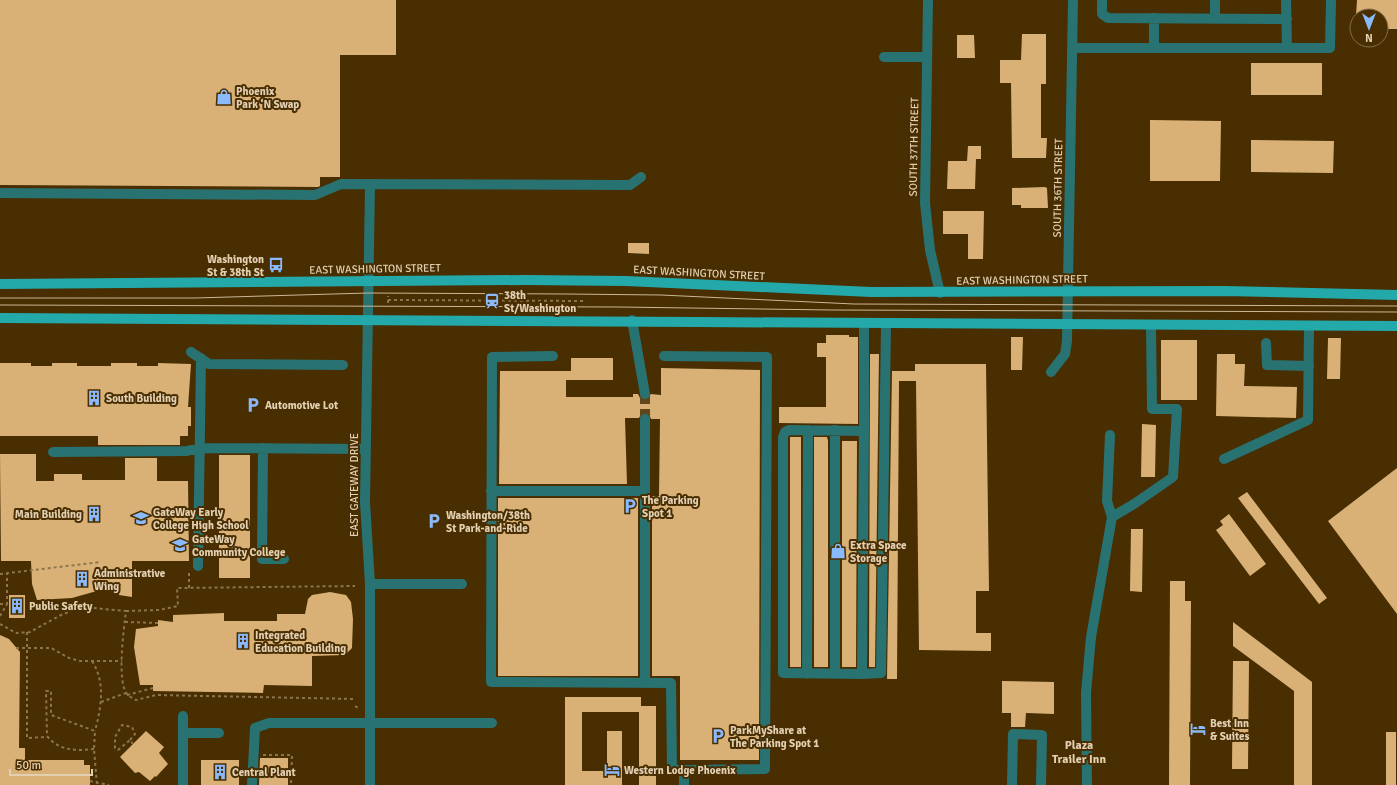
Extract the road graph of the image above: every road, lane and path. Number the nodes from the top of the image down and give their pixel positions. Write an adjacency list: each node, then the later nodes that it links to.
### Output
1 (928, 0): 14 (street, SOUTH 37TH STREET)
2 (1073, 0): 10 (street, SOUTH 36TH STREET)
3 (1102, 0): 7 (street)
4 (1215, 0): 8 (street)
5 (1286, 0): 9 (street)
6 (1331, 0): 12 (street)
7 (1154, 18): 8 (street); 11 (street)
8 (1215, 19): 9 (street)
9 (1286, 19): 12 (street)
10 (1072, 48): 11 (street); 20 (street, SOUTH 36TH STREET)
11 (1154, 48): 12 (street)
12 (1287, 48)
13 (884, 57): 14 (street)
14 (927, 57): 21 (street, SOUTH 37TH STREET)
15 (641, 177): 16 (street)
16 (370, 185): 17 (street); 18 (street, EAST GATEWAY DRIVE)
17 (0, 192)
18 (368, 281): 19 (main road, EAST WASHINGTON STREET); 21 (main road, EAST WASHINGTON STREET); 28 (street, EAST GATEWAY DRIVE)
19 (0, 284)
20 (1068, 291): 21 (main road, EAST WASHINGTON STREET); 22 (main road, EAST WASHINGTON STREET); 32 (street, SOUTH 36TH STREET)
21 (940, 293)
22 (1397, 295)
23 (388, 296): 24 (path)
24 (388, 300): 25 (path); 26 (path)
25 (584, 301)
26 (388, 303)
27 (0, 318): 28 (main road)
28 (368, 319): 29 (main road); 52 (street, EAST GATEWAY DRIVE)
29 (632, 320): 30 (main road); 44 (street)
30 (864, 324): 31 (main road); 48 (street)
31 (886, 324): 32 (main road); 80 (street)
32 (1068, 325): 33 (main road); 43 (street, SOUTH 36TH STREET)
33 (1151, 325): 34 (main road); 57 (street)
34 (1309, 326): 35 (main road); 42 (street)
35 (1397, 326)
36 (1266, 343): 42 (street)
37 (191, 352): 40 (street)
38 (554, 356): 56 (street)
39 (664, 356): 99 (street)
40 (201, 358): 41 (street); 50 (street)
41 (343, 365)
42 (1309, 366): 54 (street)
43 (1051, 372)
44 (645, 394)
45 (645, 418): 55 (street)
46 (808, 430): 47 (street); 78 (street); 78 (street)
47 (835, 430): 48 (street); 79 (street)
48 (864, 431): 80 (street)
49 (1110, 435): 57 (street)
50 (199, 448): 51 (street); 53 (street); 60 (street)
51 (263, 448): 52 (street); 58 (street)
52 (365, 449): 63 (street, EAST GATEWAY DRIVE)
53 (53, 452)
54 (1224, 459)
55 (645, 490): 56 (street); 81 (street)
56 (491, 491): 81 (street)
57 (1112, 517): 111 (street)
58 (284, 558)
59 (101, 562): 61 (path)
60 (198, 566)
61 (7, 573): 62 (path); 67 (path)
62 (0, 574)
63 (370, 584): 64 (street); 89 (street, EAST GATEWAY DRIVE)
64 (462, 584)
65 (355, 586): 68 (path)
66 (0, 604): 67 (path)
67 (7, 604): 69 (path)
68 (126, 612): 70 (path); 73 (path)
69 (0, 616)
70 (125, 622): 71 (path); 77 (path)
71 (158, 623)
72 (0, 624): 73 (path)
73 (27, 632): 75 (path)
74 (16, 648): 75 (path)
75 (27, 648): 76 (path); 94 (path)
76 (92, 661): 77 (path); 85 (path)
77 (122, 661): 83 (path)
78 (808, 674): 79 (street)
79 (835, 674): 80 (street)
80 (862, 674)
81 (645, 683): 99 (street)
82 (153, 688): 83 (path)
83 (127, 694): 84 (path); 85 (path)
84 (354, 699)
85 (101, 702): 91 (path)
86 (355, 706): 87 (path)
87 (361, 709)
88 (183, 716): 92 (street)
89 (369, 723): 90 (street); 98 (street); 107 (street, EAST GATEWAY DRIVE)
90 (492, 723)
91 (95, 731): 94 (path); 97 (path)
92 (183, 733): 93 (street); 104 (street)
93 (219, 733)
94 (48, 737): 97 (path)
95 (130, 740): 95 (path); 96 (path)
96 (133, 744)
97 (94, 749): 101 (path)
98 (253, 755): 105 (street); 106 (path)
99 (684, 770): 108 (street)
100 (90, 781): 101 (path)
101 (97, 781): 102 (path); 103 (path)
102 (97, 785)
103 (108, 785)
104 (183, 785)
105 (252, 785)
106 (291, 785)
107 (370, 785)
108 (684, 785)
109 (1012, 785): 110 (street)
110 (1041, 785)
111 (1087, 785)

